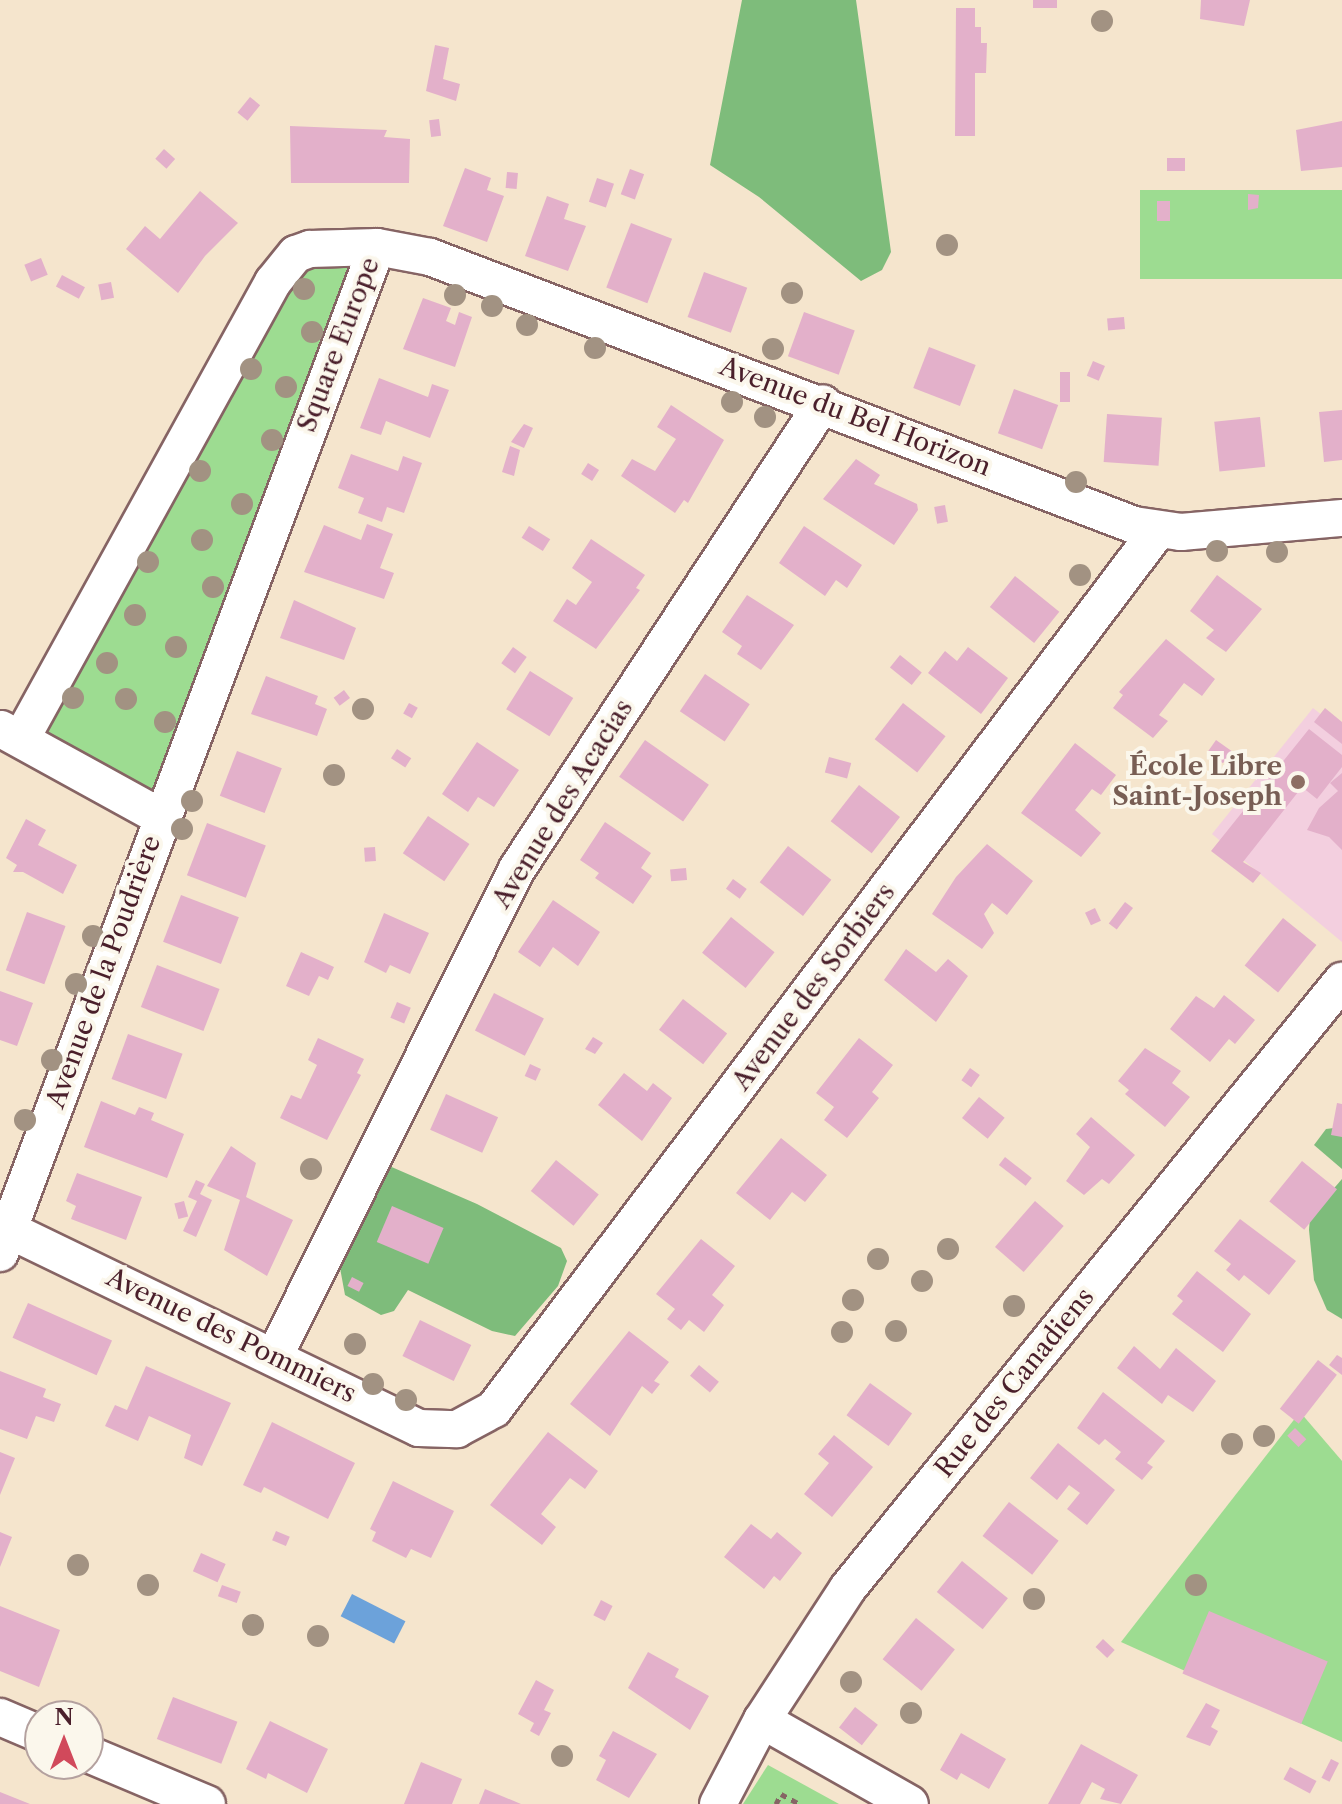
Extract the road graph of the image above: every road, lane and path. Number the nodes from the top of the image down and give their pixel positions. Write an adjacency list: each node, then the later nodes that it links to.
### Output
1 (377, 247): 2 (street, Avenue du Bel Horizon); 5 (street, Square Europe); 6 (street, Square Europe)
2 (823, 403): 4 (street, Avenue du Bel Horizon); 9 (street, Avenue des Acacias)
3 (1342, 518): 4 (street, Avenue du Bel Horizon)
4 (1158, 530): 10 (street, Avenue des Sorbiers)
5 (11, 734): 6 (street, Avenue de la Poudrière)
6 (161, 817): 8 (street, Avenue de la Poudrière)
7 (1342, 981): 12 (street, Rue des Canadiens)
8 (4, 1242): 9 (street, Avenue des Pommiers)
9 (275, 1355): 10 (street, Avenue des Pommiers)
10 (457, 1429)
11 (0, 1717): 13 (street)
12 (762, 1720): 16 (street, Rue des Canadiens); 19 (street)
13 (24, 1727)
14 (104, 1761): 15 (street)
15 (207, 1804)
16 (718, 1804)
17 (776, 1804): 18 (path)
18 (800, 1804)
19 (910, 1804)

